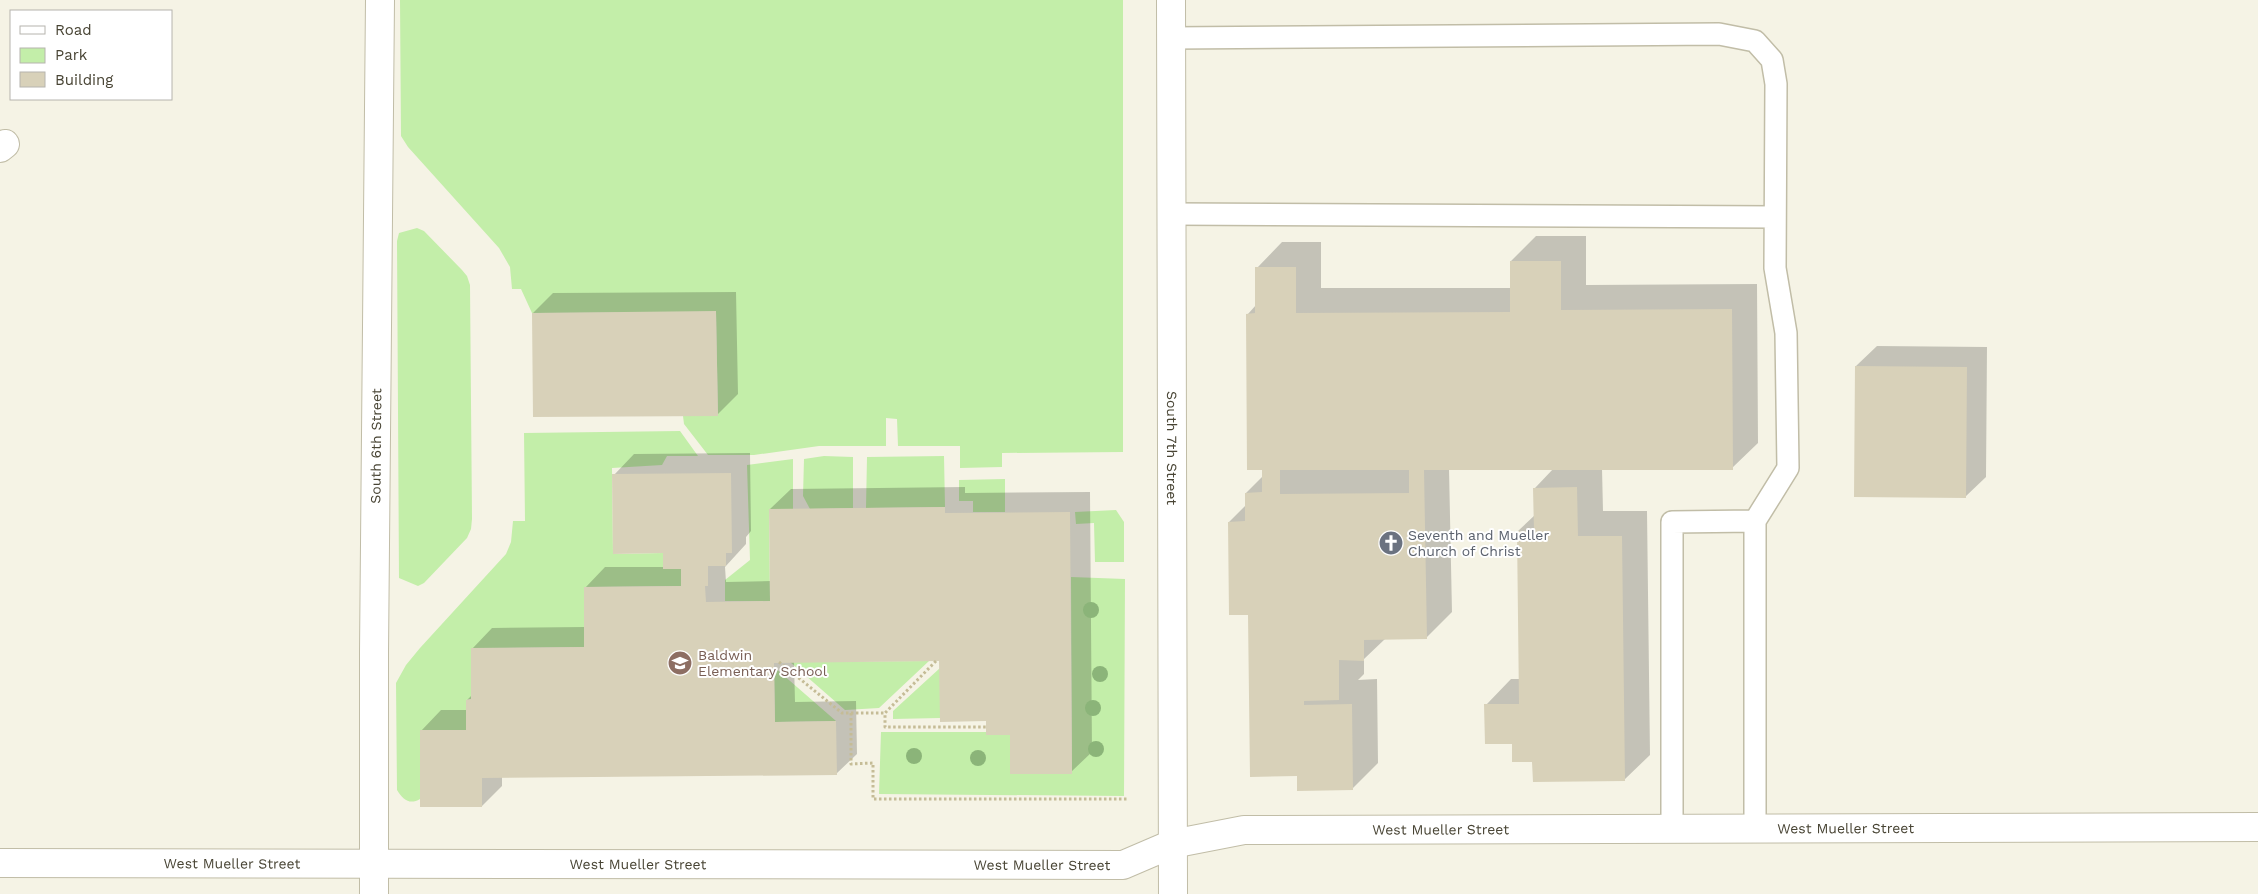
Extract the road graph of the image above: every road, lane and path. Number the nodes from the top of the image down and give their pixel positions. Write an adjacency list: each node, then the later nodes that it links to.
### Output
1 (380, 0): 18 (street, South 6th Street)
2 (1171, 0): 3 (street, South 7th Street)
3 (1171, 38): 4 (street, South 7th Street); 5 (lane)
4 (1173, 214): 5 (lane); 16 (street, South 7th Street)
5 (1775, 216): 6 (lane)
6 (1754, 521): 14 (lane); 15 (lane)
7 (936, 661): 10 (path)
8 (780, 662): 9 (path)
9 (851, 713): 10 (path); 12 (path)
10 (885, 713): 11 (path)
11 (986, 727)
12 (1128, 799)
13 (2258, 827): 15 (street, West Mueller Street)
14 (1672, 828): 15 (street, West Mueller Street); 16 (street, West Mueller Street)
15 (1755, 828)
16 (1172, 844): 18 (street, West Mueller Street); 20 (street, South 7th Street)
17 (0, 863): 18 (street, West Mueller Street)
18 (374, 864): 19 (street, South 6th Street)
19 (374, 894)
20 (1173, 894)

